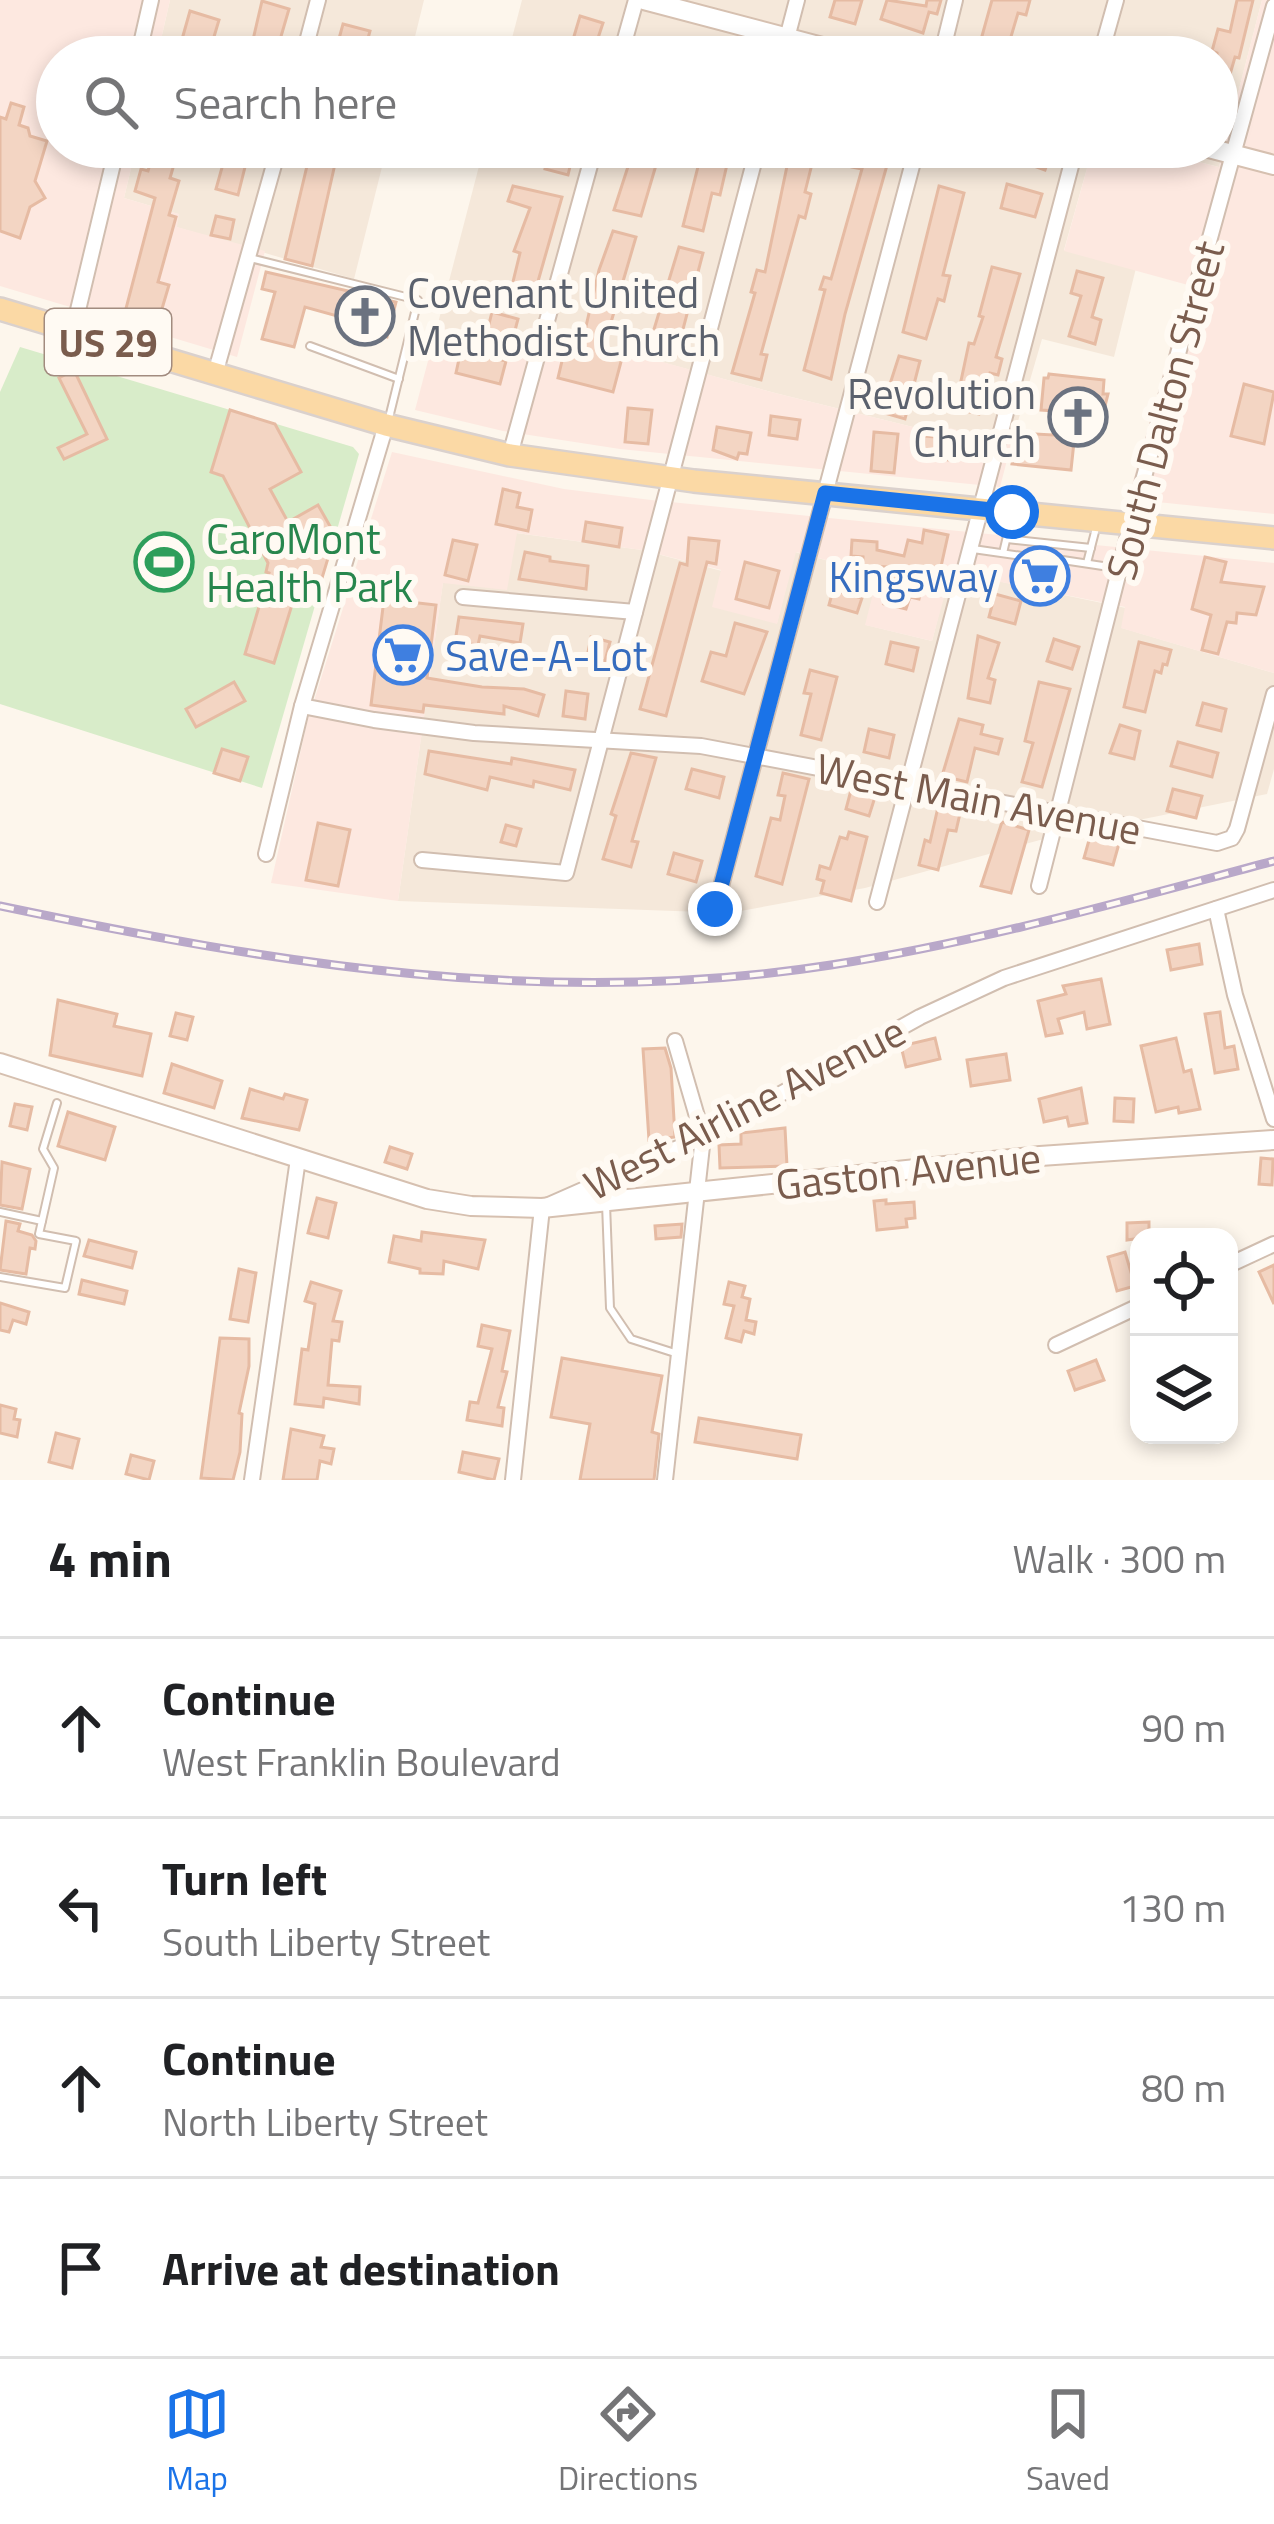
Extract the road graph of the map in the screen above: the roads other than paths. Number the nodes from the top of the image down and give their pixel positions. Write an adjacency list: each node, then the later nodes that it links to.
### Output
1 (151, 0): 8 (street)
2 (318, 0): 9 (street)
3 (640, 0): 10 (street); 11 (main road)
4 (797, 0): 12 (street)
5 (956, 0): 13 (street)
6 (1116, 0): 14 (street)
7 (1274, 7): 15 (street, South Dalton Street)
8 (143, 36)
9 (309, 36)
10 (627, 36)
11 (750, 36)
12 (787, 36)
13 (947, 36)
14 (1106, 36)
15 (1238, 144)
16 (1238, 156): 17 (main road)
17 (1274, 165)
18 (111, 168): 27 (street)
19 (272, 168): 25 (street)
20 (590, 168): 32 (street)
21 (752, 168): 33 (street)
22 (911, 168): 34 (street)
23 (1070, 168): 35 (street)
24 (1231, 168): 38 (street, South Dalton Street)
25 (249, 257): 29 (street); 30 (lane)
26 (2, 317): 27 (main road, US 29)
27 (73, 331): 29 (main road, US 29)
28 (310, 346): 30 (lane)
29 (215, 374): 31 (main road, US 29)
30 (399, 379): 31 (lane)
31 (386, 425): 32 (main road, US 29); 51 (street)
32 (510, 455): 33 (main road, US 29)
33 (670, 478): 34 (main road, US 29); 49 (street)
34 (825, 493): 35 (main road, US 29); 53 (street)
35 (978, 508): 36 (main road, US 29); 42 (street)
36 (1012, 512): 37 (main road, US 29); 39 (lane)
37 (1097, 520): 38 (main road, US 29); 41 (lane)
38 (1131, 524): 40 (main road, US 29); 47 (street, South Dalton Street)
39 (1007, 538): 41 (lane); 43 (lane)
40 (1274, 538)
41 (1091, 548): 46 (lane)
42 (968, 549): 43 (lane); 54 (street)
43 (1004, 553): 44 (lane)
44 (1029, 557)
45 (1056, 560): 46 (lane)
46 (1088, 563): 47 (lane)
47 (1120, 569): 55 (street, South Dalton Street)
48 (463, 597): 49 (street)
49 (635, 612): 52 (street)
50 (1274, 694): 55 (street, West Main Avenue)
51 (302, 706): 52 (street, West Main Avenue); 56 (street)
52 (603, 739): 53 (street, West Main Avenue); 57 (street)
53 (754, 754): 54 (street, West Main Avenue); 61 (street)
54 (907, 785): 55 (street, West Main Avenue); 60 (street)
55 (1057, 814): 58 (street, South Dalton Street)
56 (266, 854)
57 (422, 860)
58 (1040, 886)
59 (1274, 890): 62 (street, West Airline Avenue)
60 (877, 902)
61 (715, 909)
62 (1216, 909): 66 (street); 67 (street, West Airline Avenue)
63 (675, 1041): 67 (street)
64 (0, 1063): 69 (main road, West Airline Avenue)
65 (57, 1103): 74 (lane)
66 (1274, 1119)
67 (703, 1137): 70 (street, West Airline Avenue); 71 (street)
68 (1274, 1140): 71 (main road, Gaston Avenue)
69 (298, 1159): 72 (main road, West Airline Avenue); 81 (street)
70 (604, 1191): 71 (main road, Gaston Avenue); 72 (main road, Gaston Avenue); 80 (lane)
71 (697, 1192): 80 (street)
72 (542, 1208): 82 (street)
73 (0, 1212): 74 (lane)
74 (43, 1221): 77 (lane)
75 (1274, 1244): 76 (street)
76 (1238, 1261)
77 (0, 1277)
78 (1130, 1310): 79 (street)
79 (1056, 1345)
80 (679, 1354): 83 (street)
81 (253, 1480)
82 (513, 1480)
83 (665, 1480)

